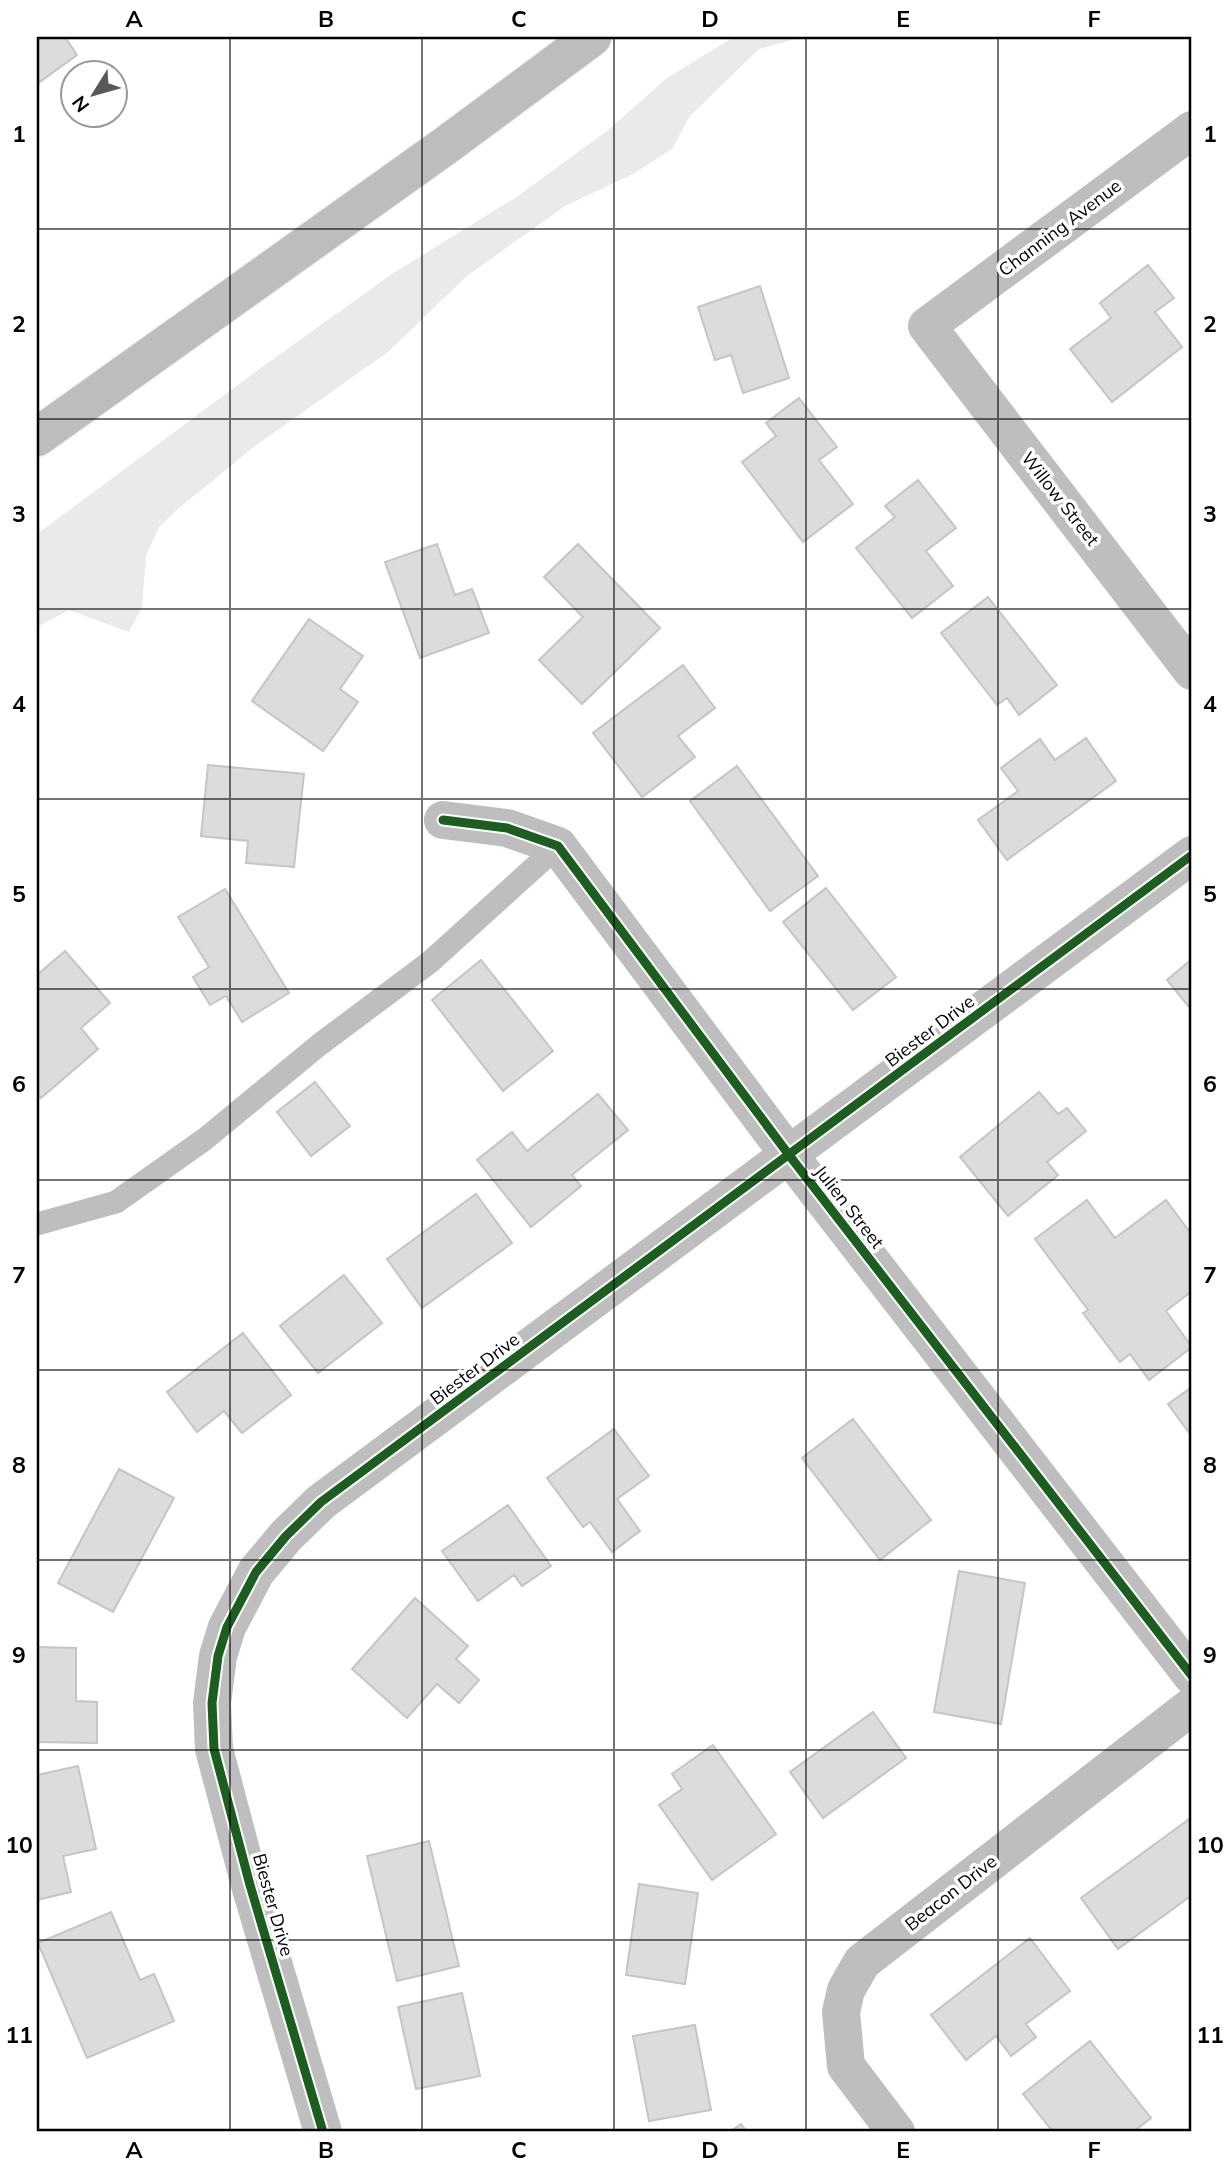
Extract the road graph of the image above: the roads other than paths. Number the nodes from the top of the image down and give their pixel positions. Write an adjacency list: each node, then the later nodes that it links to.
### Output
1 (592, 37): 4 (main road)
2 (1192, 130): 3 (street, Channing Avenue)
3 (927, 326): 5 (street, Willow Street)
4 (37, 437)
5 (1192, 671)
6 (443, 820): 7 (street)
7 (558, 846): 9 (street, Julien Street); 10 (lane)
8 (1192, 855): 9 (street, Biester Drive)
9 (789, 1155): 11 (street, Julien Street); 13 (street, Biester Drive)
10 (37, 1224)
11 (1192, 1676)
12 (1192, 1706): 14 (street, Beacon Drive)
13 (323, 2132)
14 (896, 2132)

